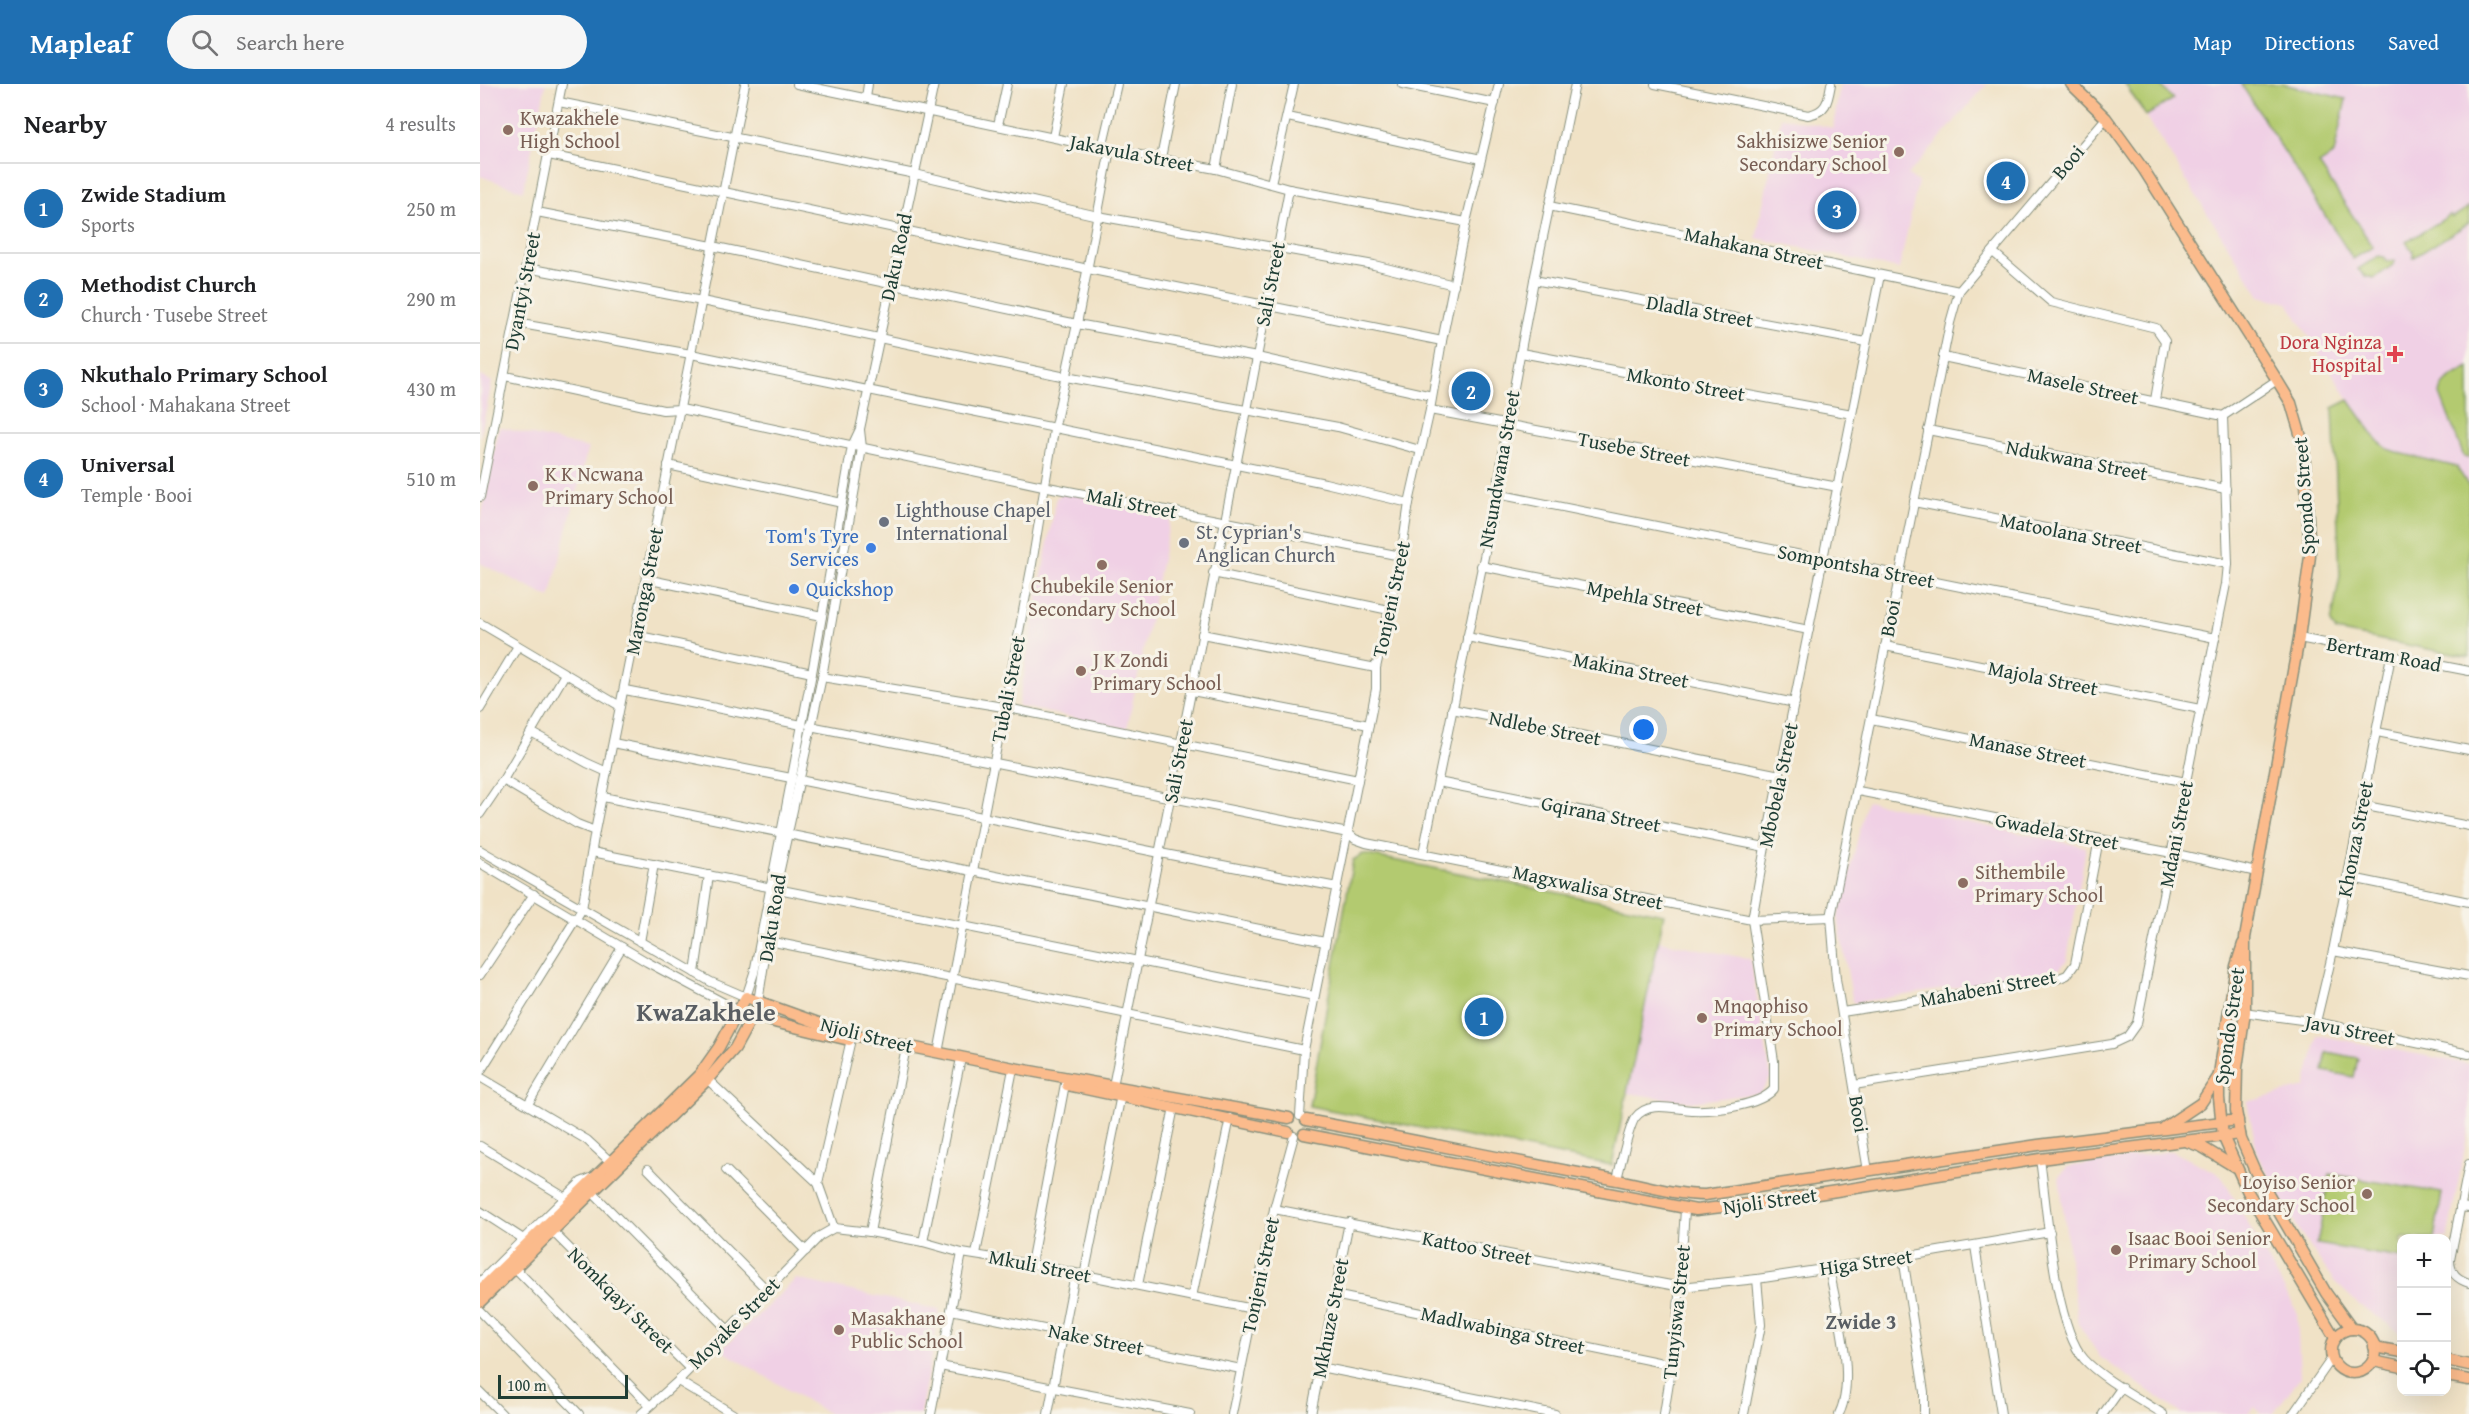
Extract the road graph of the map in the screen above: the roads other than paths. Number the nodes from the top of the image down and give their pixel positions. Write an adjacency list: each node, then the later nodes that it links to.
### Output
1 (562, 84): 20 (street, Dyantyi Street)
2 (745, 84): 27 (street, Maronga Street)
3 (797, 84): 18 (street, Jakavula Street)
4 (868, 84): 19 (street)
5 (934, 84): 22 (street, Daku Road)
6 (1007, 84): 25 (street)
7 (1064, 84): 26 (street)
8 (1117, 84): 28 (street, Tubali Street)
9 (1176, 84): 30 (street)
10 (1232, 84): 32 (street)
11 (1294, 84): 23 (street)
12 (1402, 84): 21 (street)
13 (1499, 84): 21 (street, Tonjeni Street)
14 (1575, 84): 37 (street, Ntsundwana Street)
15 (1655, 84): 16 (street)
16 (1831, 84)
17 (2072, 84): 24 (main road, Spondo Street)
18 (811, 85): 19 (street, Jakavula Street)
19 (866, 98): 22 (street, Jakavula Street)
20 (559, 102): 27 (street); 29 (street, Dyantyi Street)
21 (1495, 103): 31 (street, Tonjeni Street)
22 (929, 111): 25 (street, Jakavula Street); 33 (street, Daku Road)
23 (1288, 117): 31 (street); 34 (street)
24 (2106, 118): 44 (street, Booi); 65 (main road, Spondo Street)
25 (998, 125): 26 (street, Jakavula Street)
26 (1053, 137): 28 (street, Jakavula Street)
27 (734, 138): 33 (street); 36 (street, Maronga Street)
28 (1106, 149): 30 (street, Jakavula Street); 39 (street, Tubali Street)
29 (549, 155): 36 (street); 38 (street, Dyantyi Street)
30 (1161, 158): 32 (street, Jakavula Street)
31 (1481, 159): 40 (street, Tonjeni Street)
32 (1216, 169): 34 (street, Jakavula Street)
33 (915, 174): 39 (street); 41 (street, Daku Road)
34 (1271, 183): 35 (street, Jakavula Street)
35 (1289, 189): 40 (street, Jakavula Street); 43 (street, Sali Street)
36 (723, 192): 41 (street); 42 (street, Maronga Street)
37 (1549, 206): 47 (street, Mahakana Street); 48 (street, Ntsundwana Street)
38 (537, 212): 42 (street); 45 (street, Dyantyi Street)
39 (1098, 216): 43 (street); 46 (street, Tubali Street)
40 (1466, 222): 50 (street, Tonjeni Street)
41 (902, 229): 46 (street); 49 (street, Daku Road)
42 (712, 246): 49 (street); 52 (street, Maronga Street)
43 (1277, 249): 50 (street); 53 (street, Sali Street)
44 (1993, 252): 51 (street, Booi); 68 (street)
45 (527, 268): 52 (street); 54 (street, Dyantyi Street)
46 (1088, 269): 53 (street); 55 (street, Tubali Street)
47 (1880, 275): 51 (street, Mahakana Street); 58 (street, Mbobela Street)
48 (1534, 280): 58 (street, Dladla Street); 59 (street, Ntsundwana Street)
49 (890, 283): 55 (street); 56 (street, Daku Road)
50 (1454, 285): 57 (street, Tonjeni Street)
51 (1959, 291): 62 (street, Booi)
52 (702, 301): 56 (street); 60 (street, Maronga Street)
53 (1266, 304): 57 (street); 61 (street, Sali Street)
54 (516, 323): 60 (street); 63 (street, Dyantyi Street)
55 (1077, 324): 61 (street); 64 (street, Tubali Street)
56 (880, 337): 64 (street); 66 (street, Daku Road)
57 (1442, 341): 67 (street, Tonjeni Street)
58 (1866, 342): 72 (street, Mbobela Street)
59 (1521, 353): 72 (street, Mkonto Street); 74 (street, Ntsundwana Street)
60 (691, 354): 66 (street); 69 (street, Maronga Street)
61 (1257, 357): 67 (street); 70 (street, Sali Street)
62 (1943, 357): 68 (street, Masele Street); 77 (street, Booi)
63 (505, 376): 69 (street, Mali Street); 87 (street, Dyantyi Street)
64 (1066, 377): 70 (street); 76 (street, Tubali Street)
65 (2277, 380): 73 (street); 107 (main road, Spondo Street)
66 (868, 391): 75 (street, Daku Road); 76 (street)
67 (1432, 396): 71 (street, Tonjeni Street)
68 (2155, 400): 73 (street, Masele Street)
69 (681, 409): 78 (street, Mali Street); 81 (street, Maronga Street)
70 (1247, 410): 80 (street); 82 (street, Sali Street)
71 (1430, 411): 74 (street, Tusebe Street); 80 (street, Tonjeni Street)
72 (1852, 414): 84 (street, Mbobela Street)
73 (2223, 416): 85 (street, Mdani Street)
74 (1507, 425): 84 (street, Tusebe Street); 86 (street, Ntsundwana Street)
75 (860, 429): 78 (street, Daku Road); 79 (street, Daku Road)
76 (1054, 430): 82 (street); 83 (street, Tubali Street)
77 (1928, 430): 85 (street, Ndukwana Street); 88 (street, Booi)
78 (852, 446): 79 (street, Mali Street); 89 (street, Daku Road)
79 (862, 448): 83 (street, Mali Street); 115 (street, Daku Road)
80 (1420, 450): 90 (street, Tonjeni Street)
81 (668, 465): 89 (street); 98 (street, Maronga Street)
82 (1235, 465): 90 (street); 91 (street, Sali Street)
83 (1043, 486): 91 (street, Mali Street); 120 (street, Tubali Street)
84 (1838, 487): 93 (street, Mbobela Street)
85 (2226, 489): 94 (street, Mdani Street)
86 (1497, 494): 93 (street, Sompontsha Street); 95 (street, Ntsundwana Street)
87 (480, 497)
88 (1914, 502): 94 (street, Matoolana Street); 97 (street, Booi)
89 (842, 503): 100 (street, Daku Road)
90 (1409, 503): 92 (street, Tonjeni Street)
91 (1224, 521): 92 (street, Mali Street); 96 (street, Sali Street)
92 (1401, 556): 99 (street, Tonjeni Street)
93 (1824, 560): 97 (street, Sompontsha Street); 102 (street, Mbobela Street)
94 (2228, 564): 106 (street, Mdani Street)
95 (1481, 566): 102 (street, Mpehla Street); 105 (street, Ntsundwana Street)
96 (1213, 573): 99 (street); 103 (street, Sali Street)
97 (1899, 573): 106 (street, Sompontsha Street); 109 (street, Booi)
98 (646, 579): 100 (street); 104 (street, Maronga Street)
99 (1389, 610): 111 (street, Tonjeni Street)
100 (822, 616): 113 (street, Daku Road)
101 (480, 623): 108 (street)
102 (1809, 630): 118 (street, Mbobela Street)
103 (1202, 634): 111 (street); 117 (street, Sali Street)
104 (635, 635): 113 (street); 116 (street, Maronga Street)
105 (1467, 637): 118 (street, Makina Street); 122 (street, Ntsundwana Street)
106 (2215, 638): 123 (street, Mdani Street)
107 (2299, 638): 110 (street, Bertram Road); 160 (main road, Spondo Street)
108 (518, 645): 114 (street); 121 (street)
109 (1885, 646): 123 (street, Majola Street); 124 (street, Booi)
110 (2391, 656): 112 (street, Bertram Road); 128 (street, Khonza Street)
111 (1376, 668): 125 (street, Tonjeni Street)
112 (2469, 671)
113 (812, 673): 126 (street, Daku Road)
114 (565, 674): 119 (street); 127 (street)
115 (822, 677): 120 (street); 126 (street, Daku Road)
116 (625, 690): 119 (street, Maronga Street); 126 (street, Magxwalisa Street)
117 (1192, 692): 125 (street); 130 (street, Sali Street)
118 (1795, 704): 134 (street, Mbobela Street)
119 (620, 706): 129 (street, Maronga Street)
120 (1004, 707): 130 (street); 132 (street, Tubali Street)
121 (480, 709)
122 (1452, 709): 134 (street, Ndlebe Street); 138 (street, Ntsundwana Street)
123 (2200, 710): 139 (street, Mdani Street)
124 (1870, 719): 139 (street, Manase Street); 140 (street, Booi)
125 (1369, 725): 137 (street, Tonjeni Street)
126 (806, 726): 132 (street, Magxwalisa Street); 135 (street, Daku Road)
127 (531, 732): 133 (street); 136 (street)
128 (2377, 732): 131 (street); 143 (street, Khonza Street)
129 (613, 743): 133 (street, Maronga Street); 135 (street)
130 (1181, 744): 137 (street); 142 (street, Sali Street)
131 (2469, 750)
132 (994, 763): 142 (street, Magxwalisa Street); 145 (street, Tubali Street)
133 (608, 772): 141 (street, Maronga Street)
134 (1780, 775): 151 (street, Mbobela Street)
135 (795, 779): 145 (street); 149 (street, Daku Road)
136 (503, 780): 144 (street); 147 (street)
137 (1358, 780): 148 (street, Tonjeni Street)
138 (1438, 782): 151 (street, Gqirana Street); 155 (street, Ntsundwana Street)
139 (2186, 782): 156 (street, Mdani Street)
140 (1858, 790): 150 (street, Gwadela Street); 169 (street, Booi)
141 (603, 796): 147 (street, Maronga Street); 149 (street)
142 (1171, 799): 148 (street, Magxwalisa Street); 154 (street, Sali Street)
143 (2361, 806): 146 (street); 162 (street, Khonza Street)
144 (480, 814)
145 (983, 816): 154 (street); 159 (street, Tubali Street)
146 (2469, 826)
147 (595, 831): 153 (street, Maronga Street)
148 (1348, 833): 155 (street, Magxwalisa Street); 164 (street, Tonjeni Street)
149 (784, 834): 159 (street); 163 (street, Daku Road)
150 (2099, 839): 156 (street, Gwadela Street); 189 (street, Mahabeni Street)
151 (1765, 846): 171 (street, Mbobela Street)
152 (480, 850): 168 (street, Njoli Street)
153 (592, 852): 157 (street); 168 (street, Maronga Street)
154 (1160, 853): 164 (street); 167 (street, Sali Street)
155 (1423, 853): 171 (street, Magxwalisa Street)
156 (2172, 853): 160 (street, Gwadela Street); 206 (street, Mdani Street)
157 (654, 864): 161 (street); 175 (street)
158 (481, 865): 165 (street, Njoli Street)
159 (973, 870): 167 (street); 172 (street, Tubali Street)
160 (2257, 872): 173 (main road, Spondo Street)
161 (709, 874): 163 (street); 180 (street)
162 (2347, 877): 166 (street); 178 (street, Khonza Street)
163 (773, 887): 172 (street); 174 (street, Daku Road); 185 (street, Daku Road)
164 (1337, 887): 176 (street, Tonjeni Street)
165 (534, 894): 170 (street, Njoli Street); 181 (street)
166 (2469, 902)
167 (1149, 906): 176 (street); 179 (street, Sali Street)
168 (582, 909): 170 (street, Maronga Street); 175 (street, Njoli Street)
169 (1831, 917): 171 (street, Magxwalisa Street); 189 (street, Booi)
170 (575, 919): 177 (street, Njoli Street); 200 (street, Maronga Street)
171 (1752, 920): 229 (street, Mbobela Street)
172 (962, 925): 179 (street); 183 (street, Tubali Street)
173 (2245, 938): 187 (main road, Spondo Street); 190 (main road, Spondo Street)
174 (769, 941): 183 (street); 186 (street, Daku Road)
175 (640, 942): 180 (street, Njoli Street)
176 (1325, 942): 184 (street, Tonjeni Street)
177 (622, 947): 188 (street, Njoli Street); 209 (street)
178 (2333, 951): 182 (street); 193 (street, Khonza Street)
179 (1138, 960): 184 (street); 191 (street, Sali Street)
180 (695, 973): 185 (street, Njoli Street)
181 (480, 975)
182 (2469, 976)
183 (951, 980): 191 (street); 197 (street, Tubali Street)
184 (1314, 996): 195 (street, Tonjeni Street)
185 (746, 997): 186 (main road, Njoli Street); 188 (main road, Daku Road)
186 (758, 1002): 192 (main road, Daku Road); 194 (main road, Njoli Street)
187 (2229, 1010): 190 (street, Javu Street); 202 (main road, Spondo Street)
188 (739, 1011): 192 (main road, Njoli Street); 203 (main road, Daku Road)
189 (1842, 1012): 206 (street, Booi)
190 (2245, 1012): 193 (street, Javu Street); 213 (main road, Spondo Street)
191 (1126, 1014): 195 (street); 207 (street, Sali Street)
192 (753, 1015): 194 (main road, Njoli Street); 203 (main road, Daku Road)
193 (2316, 1022): 198 (street, Javu Street)
194 (851, 1038): 196 (main road, Njoli Street); 197 (main road, Njoli Street); 230 (street)
195 (1304, 1050): 212 (street, Tonjeni Street)
196 (905, 1052): 199 (main road, Njoli Street); 240 (street)
197 (938, 1053): 207 (main road, Njoli Street)
198 (2469, 1054)
199 (960, 1063): 201 (main road, Njoli Street); 243 (street)
200 (480, 1072)
201 (1012, 1074): 205 (main road, Njoli Street); 247 (street)
202 (2219, 1074): 214 (main road, Spondo Street); 215 (main road)
203 (704, 1076): 223 (main road, Daku Road); 230 (street)
204 (480, 1077): 209 (street)
205 (1065, 1084): 208 (main road, Njoli Street); 249 (street)
206 (1854, 1085): 227 (street, Booi)
207 (1113, 1086): 212 (main road, Njoli Street)
208 (1120, 1095): 210 (main road, Njoli Street); 252 (street)
209 (528, 1104): 223 (street)
210 (1174, 1107): 211 (main road, Njoli Street); 256 (street)
211 (1230, 1118): 216 (main road, Njoli Street); 261 (street)
212 (1298, 1118): 216 (main road); 216 (main road); 229 (main road, Njoli Street)
213 (2238, 1120): 214 (main road, Njoli Street); 217 (main road, Spondo Street)
214 (2221, 1122): 215 (main road, Njoli Street); 218 (main road, Spondo Street)
215 (2162, 1129): 227 (main road, Njoli Street)
216 (1295, 1134): 234 (street, Tonjeni Street); 235 (main road, Njoli Street)
217 (2240, 1134): 218 (main road, Njoli Street); 266 (main road, Spondo Street)
218 (2223, 1136): 219 (main road, Njoli Street); 224 (main road, Spondo Street)
219 (2185, 1141): 221 (main road, Njoli Street); 224 (main road)
220 (480, 1146): 232 (street)
221 (2040, 1159): 235 (main road, Njoli Street); 241 (street)
222 (2469, 1164): 233 (street)
223 (614, 1165): 228 (main road, Daku Road); 231 (main road, Daku Road)
224 (2236, 1167): 269 (main road, Spondo Street)
225 (648, 1169): 259 (street)
226 (726, 1170): 245 (street)
227 (1868, 1171): 229 (main road, Njoli Street)
228 (598, 1175): 232 (street); 242 (main road, Daku Road)
229 (1617, 1179)
230 (818, 1183): 238 (street)
231 (592, 1192): 239 (main road, Daku Road); 267 (street)
232 (566, 1198): 242 (street)
233 (2465, 1208): 255 (street)
234 (1274, 1209): 237 (street, Kattoo Street); 263 (street, Tonjeni Street)
235 (1685, 1210): 257 (street, Tunyiswa Street)
236 (480, 1211): 242 (street)
237 (1349, 1222): 257 (street, Kattoo Street); 260 (street, Mkhuze Street)
238 (830, 1230): 240 (street, Mkuli Street); 245 (street, Moyake Street)
239 (553, 1232): 251 (main road, Daku Road); 280 (street, Nomkqayi Street)
240 (870, 1232): 243 (street, Mkuli Street)
241 (2050, 1232): 244 (street, Higa Street); 286 (street)
242 (527, 1240): 253 (street); 258 (main road, Daku Road)
243 (923, 1242): 246 (street, Mkuli Street)
244 (1975, 1246): 248 (street, Higa Street); 303 (street)
245 (806, 1251): 259 (street, Moyake Street)
246 (962, 1253): 247 (street, Mkuli Street); 264 (street)
247 (976, 1254): 249 (street, Mkuli Street)
248 (1903, 1257): 250 (street, Higa Street); 302 (street)
249 (1031, 1264): 252 (street, Mkuli Street)
250 (1829, 1268): 254 (street, Higa Street); 301 (street)
251 (515, 1269): 262 (main road, Daku Road); 288 (street)
252 (1079, 1275): 256 (street, Mkuli Street); 268 (street)
253 (482, 1278)
254 (1757, 1279): 257 (street, Higa Street); 300 (street)
255 (2469, 1282)
256 (1138, 1285): 261 (street, Mkuli Street)
257 (1681, 1287): 275 (street, Tunyiswa Street)
258 (480, 1290)
259 (767, 1290): 267 (street, Moyake Street)
260 (1334, 1295): 275 (street, Madlwabinga Street); 279 (street, Mkhuze Street)
261 (1192, 1297): 263 (street, Mkuli Street)
262 (480, 1302)
263 (1253, 1309): 281 (street, Tonjeni Street)
264 (951, 1310): 268 (street, Nake Street); 277 (street)
265 (480, 1311): 290 (street)
266 (2352, 1329): 269 (main road); 270 (main road)
267 (728, 1330): 280 (street, Moyake Street)
268 (1063, 1333): 281 (street, Nake Street); 285 (street)
269 (2335, 1338): 272 (main road)
270 (2374, 1347): 271 (main road); 273 (main road)
271 (2397, 1351)
272 (2332, 1358): 273 (main road); 306 (street)
273 (2373, 1360): 278 (main road)
274 (2451, 1361): 276 (main road)
275 (1672, 1365): 299 (street, Tunyiswa Street)
276 (2469, 1365)
277 (940, 1366): 285 (street); 293 (street)
278 (2397, 1366)
279 (1320, 1367): 297 (street, Mkhuze Street); 298 (street)
280 (689, 1368): 284 (street, Moyake Street)
281 (1241, 1369): 296 (street, Tonjeni Street)
282 (2451, 1377): 283 (main road)
283 (2469, 1380)
284 (678, 1381): 288 (street, Moyake Street); 292 (street)
285 (1053, 1387): 294 (street); 295 (street)
286 (2122, 1387): 304 (street); 305 (street)
287 (480, 1392): 289 (street)
288 (649, 1405): 291 (street, Moyake Street)
289 (502, 1414)
290 (579, 1414)
291 (641, 1414)
292 (733, 1414)
293 (931, 1414)
294 (1048, 1414)
295 (1190, 1414)
296 (1232, 1414)
297 (1311, 1414)
298 (1555, 1414)
299 (1664, 1414)
300 (1744, 1414)
301 (1839, 1414)
302 (1924, 1414)
303 (2001, 1414)
304 (2103, 1414)
305 (2163, 1414)
306 (2293, 1414)

